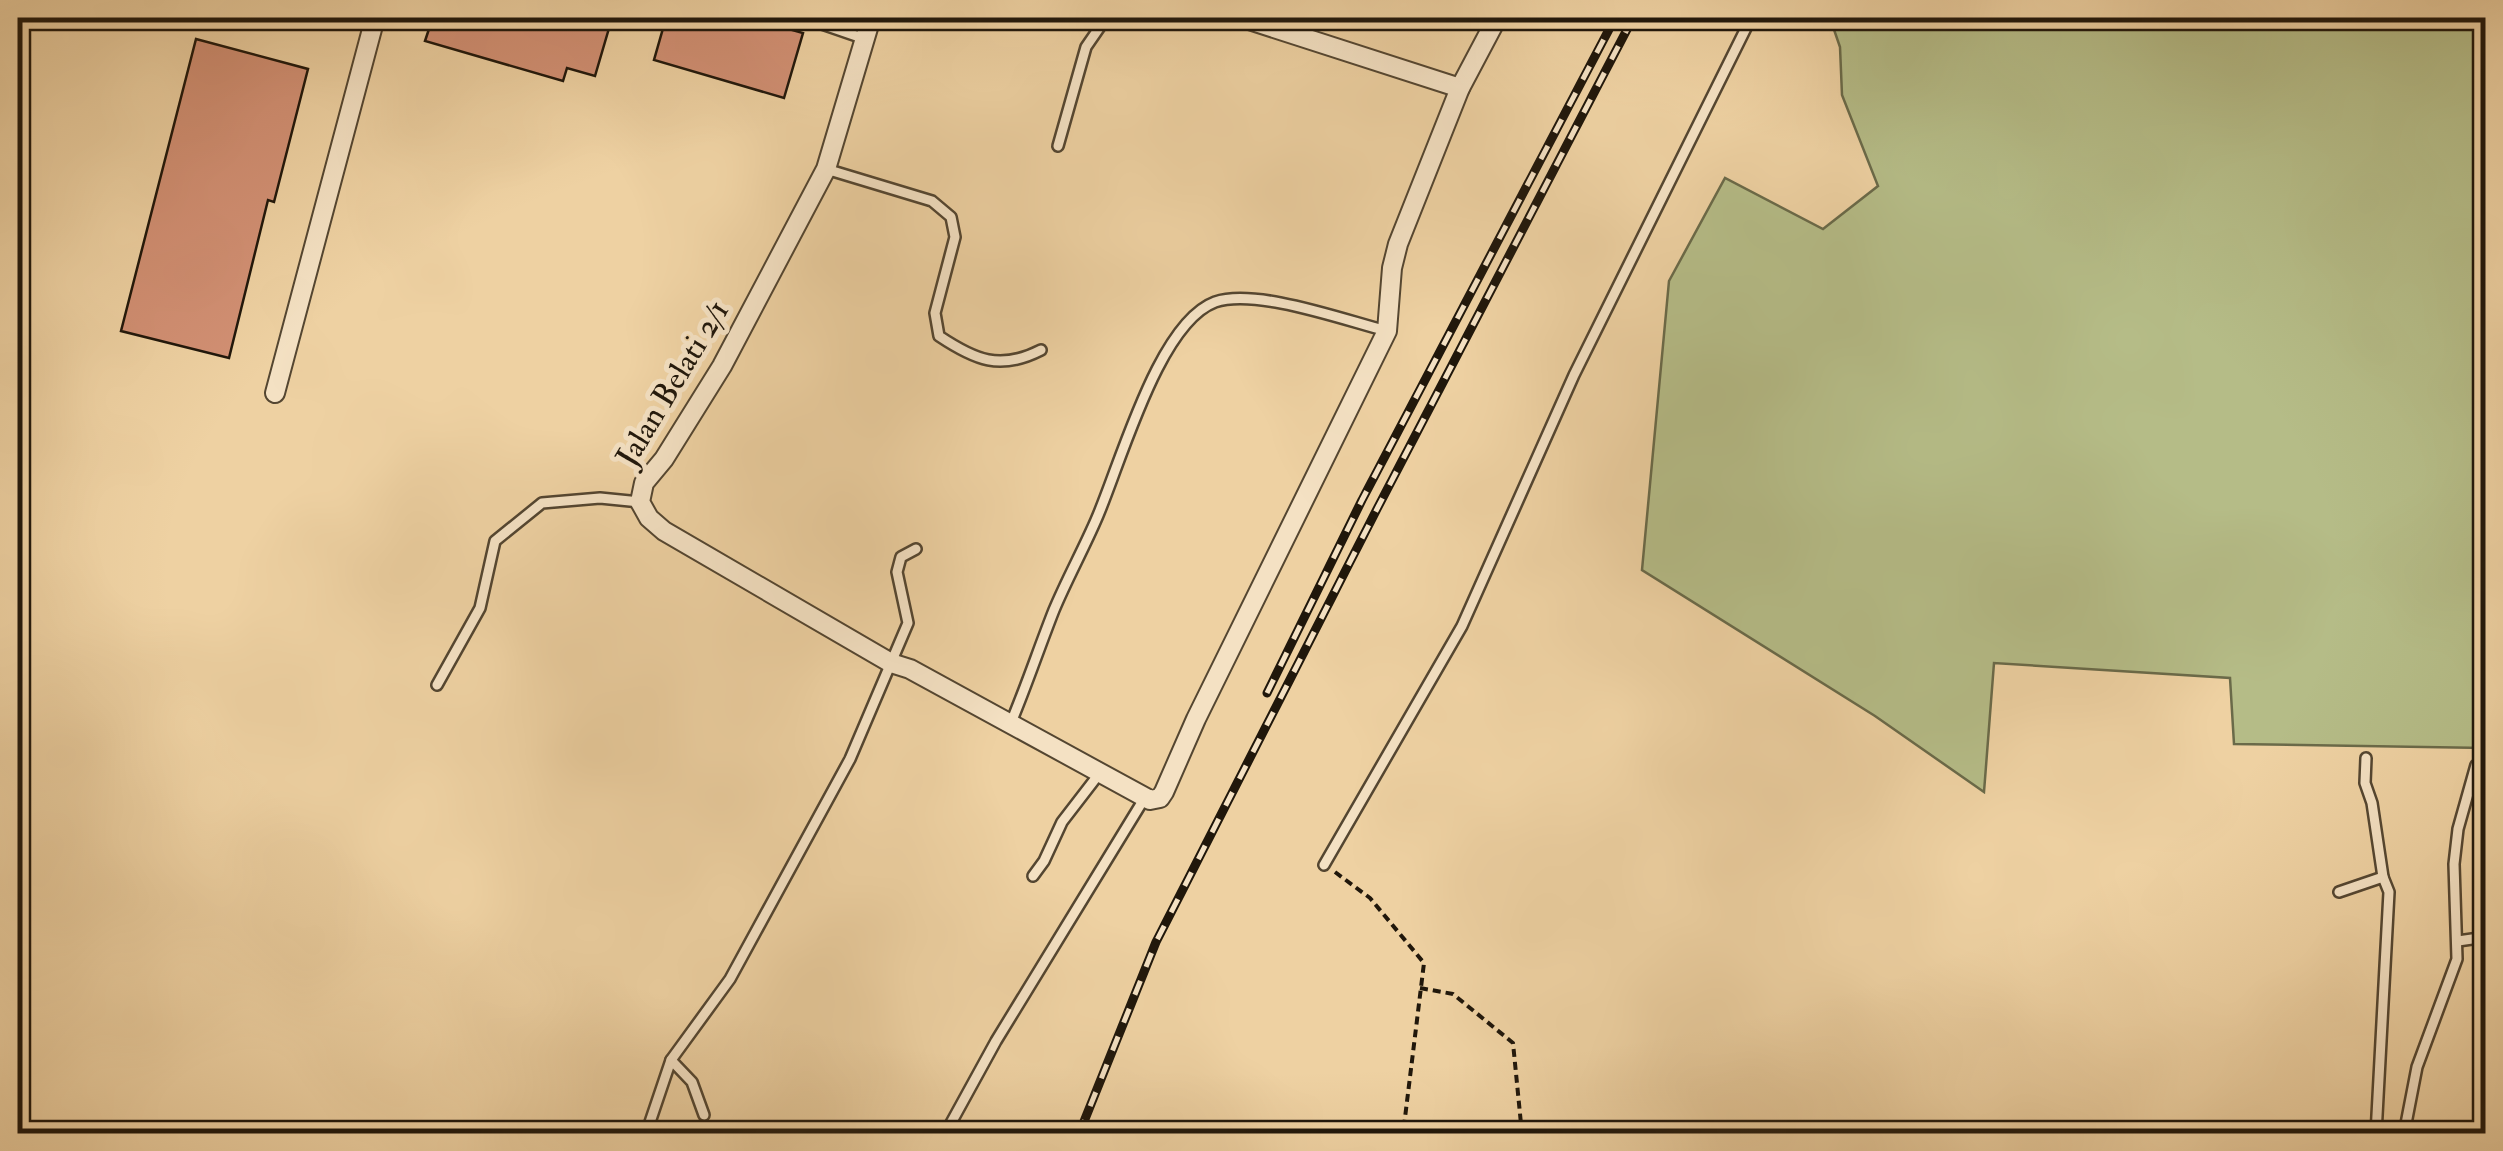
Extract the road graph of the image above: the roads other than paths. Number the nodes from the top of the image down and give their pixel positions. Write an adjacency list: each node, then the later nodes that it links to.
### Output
1 (374, 18): 14 (street)
2 (804, 18): 8 (lane)
3 (871, 18): 8 (street, Jalan Belati 2/1)
4 (1106, 18): 10 (lane)
5 (1243, 18): 9 (street)
6 (1498, 18): 9 (street)
7 (1751, 18): 24 (lane)
8 (865, 39): 11 (street, Jalan Belati 2/1)
9 (1460, 88): 12 (street)
10 (1058, 146)
11 (826, 169): 13 (lane); 15 (street, Jalan Belati 2/1)
12 (1387, 331): 19 (lane); 23 (street)
13 (1041, 350)
14 (275, 393)
15 (640, 502): 17 (street, Jalan Belati 2/1); 18 (lane)
16 (916, 549): 17 (lane)
17 (892, 663): 19 (street, Jalan Belati 2/1); 30 (lane)
18 (437, 684)
19 (1010, 724): 22 (street, Jalan Belati 2/1)
20 (2366, 758): 26 (lane)
21 (2476, 765): 29 (lane)
22 (1099, 774): 23 (street, Jalan Belati 2/1); 25 (lane)
23 (1144, 799): 33 (lane)
24 (1324, 864)
25 (1033, 876)
26 (2382, 877): 27 (lane); 34 (lane)
27 (2340, 892)
28 (2486, 937): 29 (lane)
29 (2458, 941): 35 (lane)
30 (670, 1060): 31 (lane); 32 (lane)
31 (704, 1114)
32 (646, 1134)
33 (945, 1134)
34 (2376, 1134)
35 (2404, 1134)

